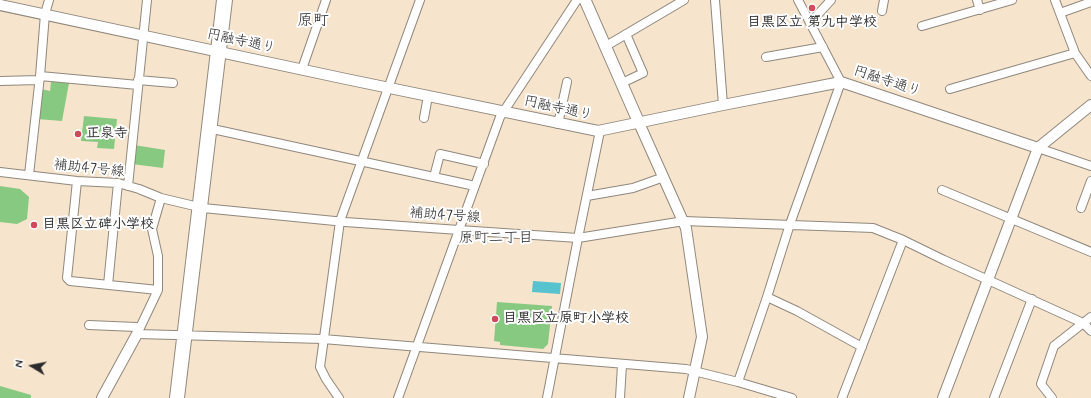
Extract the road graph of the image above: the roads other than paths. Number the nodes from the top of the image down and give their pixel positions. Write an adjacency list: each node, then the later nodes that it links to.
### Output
1 (49, 0): 22 (street)
2 (147, 0): 26 (street)
3 (221, 0): 29 (street)
4 (228, 0): 29 (street)
5 (326, 0): 32 (street)
6 (420, 0): 41 (street)
7 (577, 0): 46 (street)
8 (585, 0): 27 (main road)
9 (684, 0): 25 (street)
10 (715, 0): 44 (street)
11 (798, 0): 23 (street)
12 (831, 0): 23 (street)
13 (884, 0): 20 (street)
14 (977, 0): 19 (street)
15 (1012, 0): 19 (street)
16 (1055, 0): 21 (street)
17 (1091, 2): 21 (street)
18 (0, 5): 22 (street, 円融寺通り)
19 (980, 10): 24 (street)
20 (882, 11)
21 (1060, 13): 30 (street)
22 (45, 14): 26 (street, 円融寺通り); 34 (street)
23 (810, 23): 28 (street)
24 (922, 26)
25 (626, 34): 27 (street); 40 (street)
26 (143, 35): 29 (street, 円融寺通り); 36 (street)
27 (606, 46): 40 (main road)
28 (823, 47): 31 (street); 38 (street)
29 (218, 52): 32 (street, 円融寺通り); 50 (street)
30 (1075, 53): 33 (street); 42 (street)
31 (766, 57)
32 (302, 69): 41 (street, 円融寺通り)
33 (1091, 76)
34 (39, 78): 35 (street); 36 (street); 57 (street)
35 (0, 81)
36 (138, 82): 39 (street); 63 (street)
37 (567, 82): 49 (street)
38 (841, 82): 44 (street, 円融寺通り); 52 (street, 円融寺通り); 73 (street)
39 (173, 83)
40 (622, 83): 48 (main road)
41 (388, 88): 43 (street, 円融寺通り); 53 (street)
42 (950, 89)
43 (428, 96): 46 (street, 円融寺通り); 47 (street)
44 (723, 105): 48 (street, 円融寺通り)
45 (1091, 105): 52 (street)
46 (503, 112): 49 (street, 円融寺通り); 54 (street)
47 (424, 118)
48 (639, 123): 51 (street, 円融寺通り); 58 (street)
49 (558, 124): 51 (street, 円融寺通り)
50 (209, 128): 53 (street); 68 (street)
51 (600, 131): 66 (street)
52 (1038, 148): 55 (street); 70 (street)
53 (361, 162): 59 (street); 71 (street)
54 (484, 164): 59 (street); 64 (street)
55 (1091, 166)
56 (0, 172): 57 (street, 補助47号線)
57 (29, 175): 60 (street, 補助47号線)
58 (664, 176): 66 (street); 72 (street)
59 (434, 177): 64 (street)
60 (77, 181): 62 (street, 補助47号線); 79 (street)
61 (1091, 181): 69 (street)
62 (118, 183): 63 (street, 補助47号線); 79 (street)
63 (128, 186): 67 (street, 補助47号線)
64 (475, 186): 74 (street)
65 (942, 190): 70 (street)
66 (587, 196): 75 (street)
67 (161, 198): 68 (street, 補助47号線); 80 (street)
68 (200, 207): 71 (street, 補助47号線); 88 (street)
69 (1081, 208)
70 (1011, 219): 77 (street); 78 (street)
71 (340, 221): 74 (street, 補助47号線); 89 (street)
72 (684, 221): 73 (street, 補助47号線); 75 (street, 補助47号線); 94 (street)
73 (790, 224): 76 (street, 補助47号線); 81 (street)
74 (459, 230): 75 (street, 補助47号線); 90 (street)
75 (578, 238): 92 (street)
76 (903, 240): 78 (street, 補助47号線); 91 (street)
77 (1091, 252)
78 (988, 280): 82 (street, 補助47号線); 107 (street)
79 (108, 285): 80 (street)
80 (158, 290): 87 (street)
81 (767, 297): 91 (street); 95 (street)
82 (1032, 299): 84 (street, 補助47号線); 108 (street)
83 (1091, 317): 84 (street)
84 (1083, 323): 86 (street, 補助47号線); 109 (street)
85 (89, 325): 87 (street)
86 (1091, 331)
87 (138, 332): 88 (street); 97 (street)
88 (184, 335): 89 (street); 98 (street); 99 (street)
89 (323, 340): 90 (street); 100 (street)
90 (417, 347): 92 (street); 101 (street)
91 (862, 347): 106 (street)
92 (555, 359): 93 (street); 102 (street)
93 (622, 364): 94 (street); 103 (street)
94 (694, 371): 95 (street); 104 (street)
95 (738, 382): 96 (street)
96 (773, 395): 105 (street)
97 (102, 398)
98 (174, 398)
99 (180, 398)
100 (339, 398)
101 (398, 398)
102 (547, 398)
103 (620, 398)
104 (689, 398)
105 (792, 398)
106 (842, 398)
107 (943, 398)
108 (994, 398)
109 (1052, 398)

